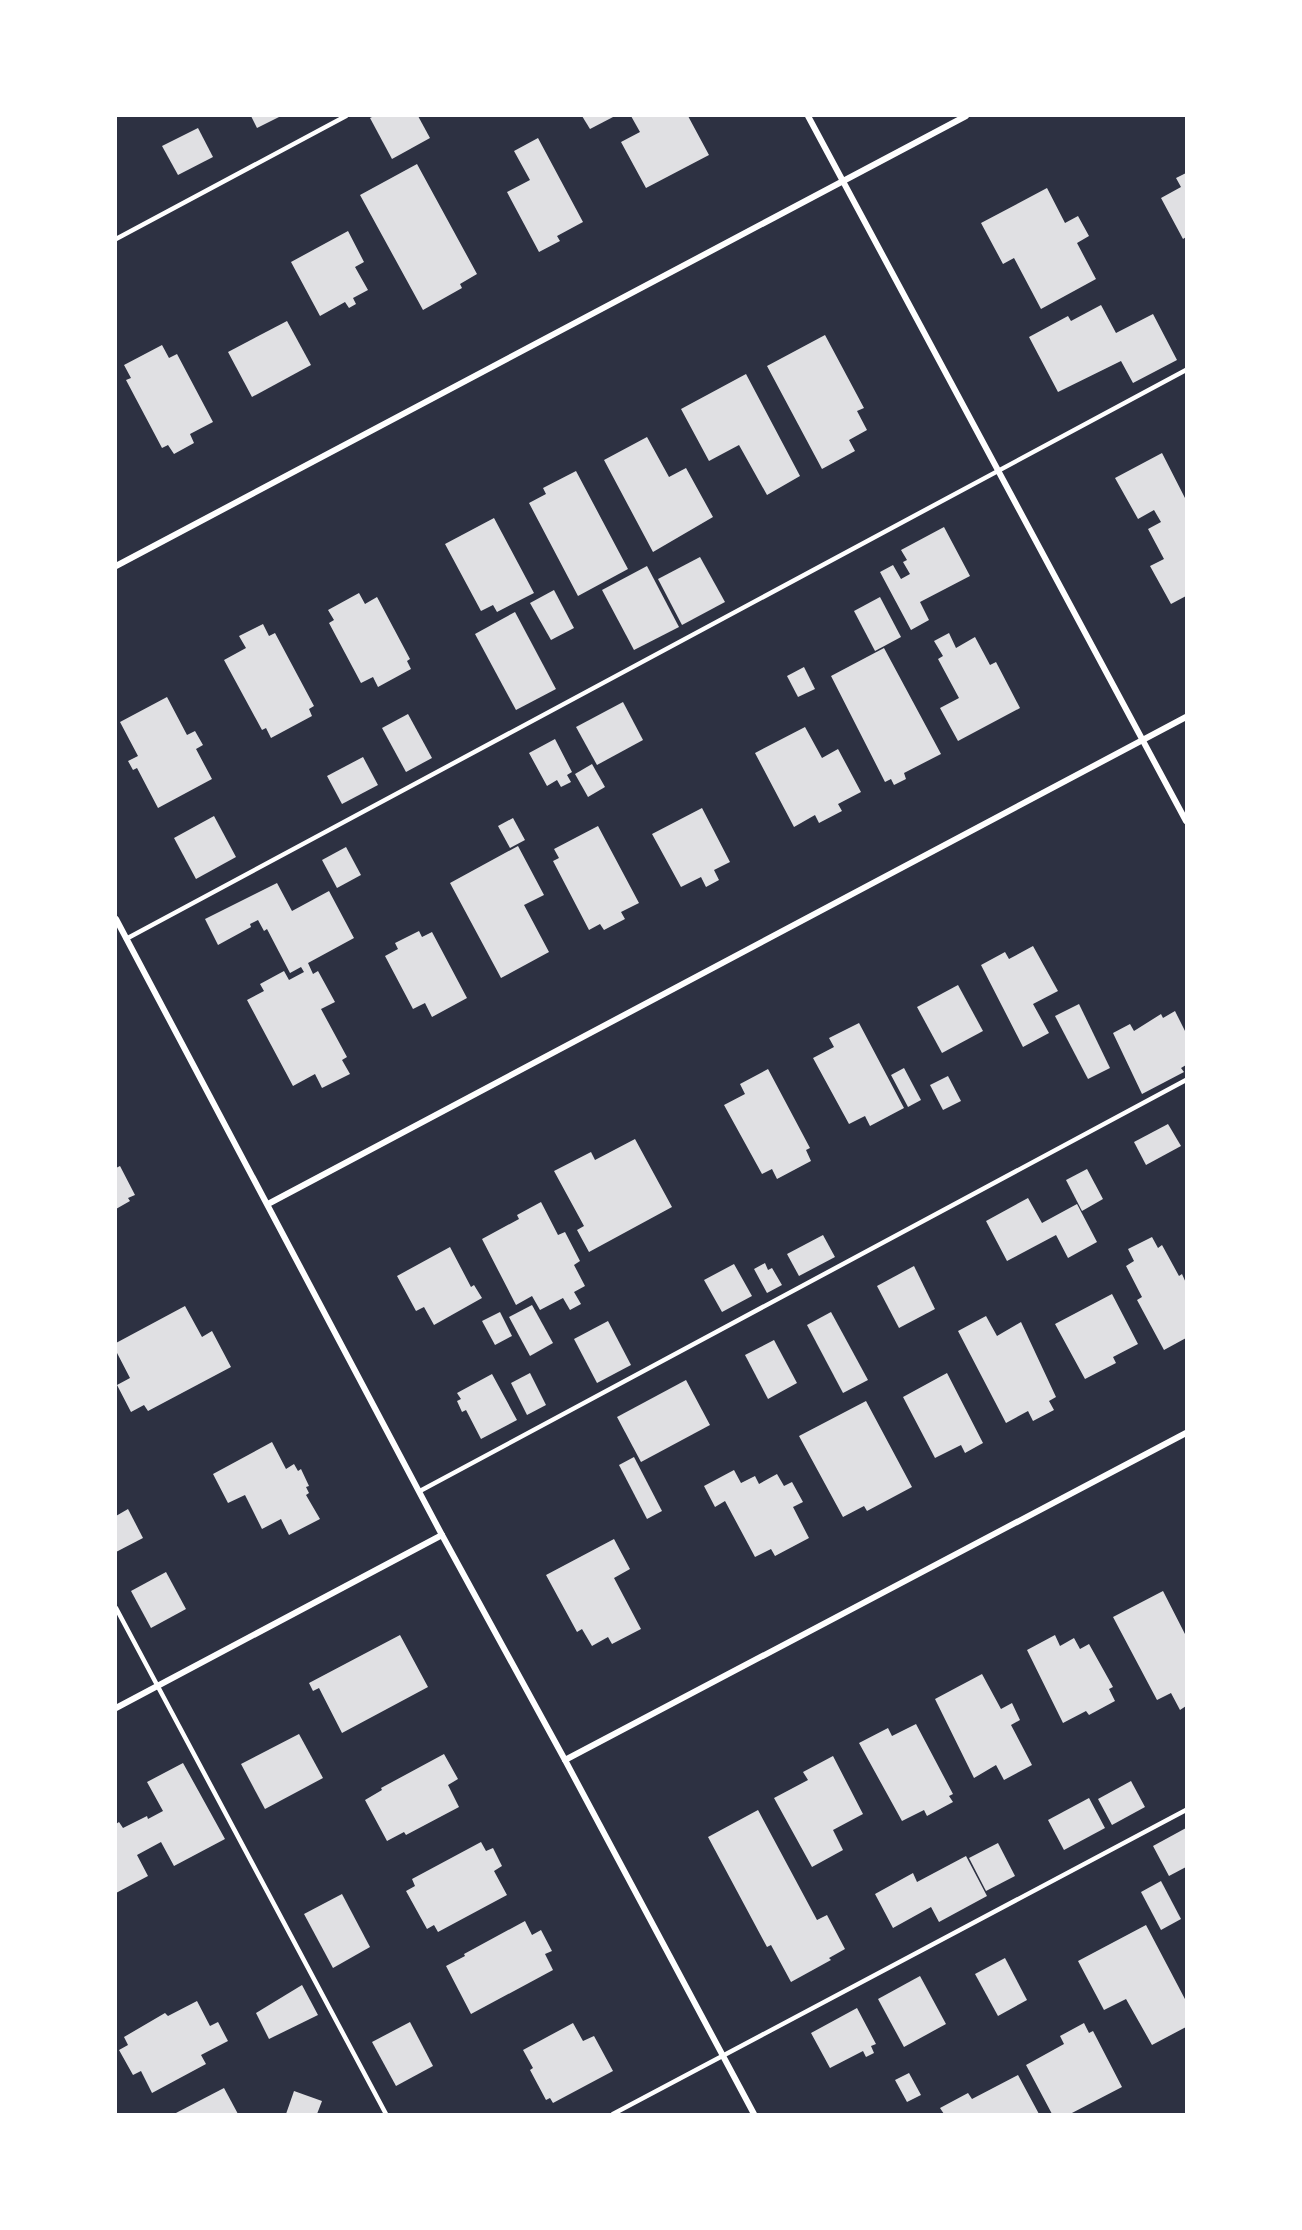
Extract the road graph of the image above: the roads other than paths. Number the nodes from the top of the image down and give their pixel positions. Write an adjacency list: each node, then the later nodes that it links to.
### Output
1 (345, 116): 5 (lane)
2 (808, 116): 4 (street)
3 (966, 116): 4 (street)
4 (843, 180): 7 (street); 8 (street)
5 (116, 239)
6 (1186, 370): 7 (lane)
7 (999, 471): 10 (street); 13 (lane)
8 (116, 566)
9 (1186, 717): 10 (street)
10 (1143, 740): 11 (street); 15 (street)
11 (1186, 821)
12 (116, 919): 13 (street)
13 (126, 939): 15 (street)
14 (1186, 1080): 17 (lane)
15 (268, 1204): 17 (street)
16 (1186, 1433): 22 (street)
17 (420, 1491): 18 (street)
18 (442, 1535): 20 (street); 22 (street)
19 (116, 1608): 20 (lane)
20 (157, 1686): 21 (street); 25 (lane)
21 (116, 1708)
22 (565, 1760): 24 (street)
23 (1186, 1810): 24 (lane)
24 (723, 2056): 26 (lane); 27 (street)
25 (386, 2115)
26 (613, 2115)
27 (754, 2115)

